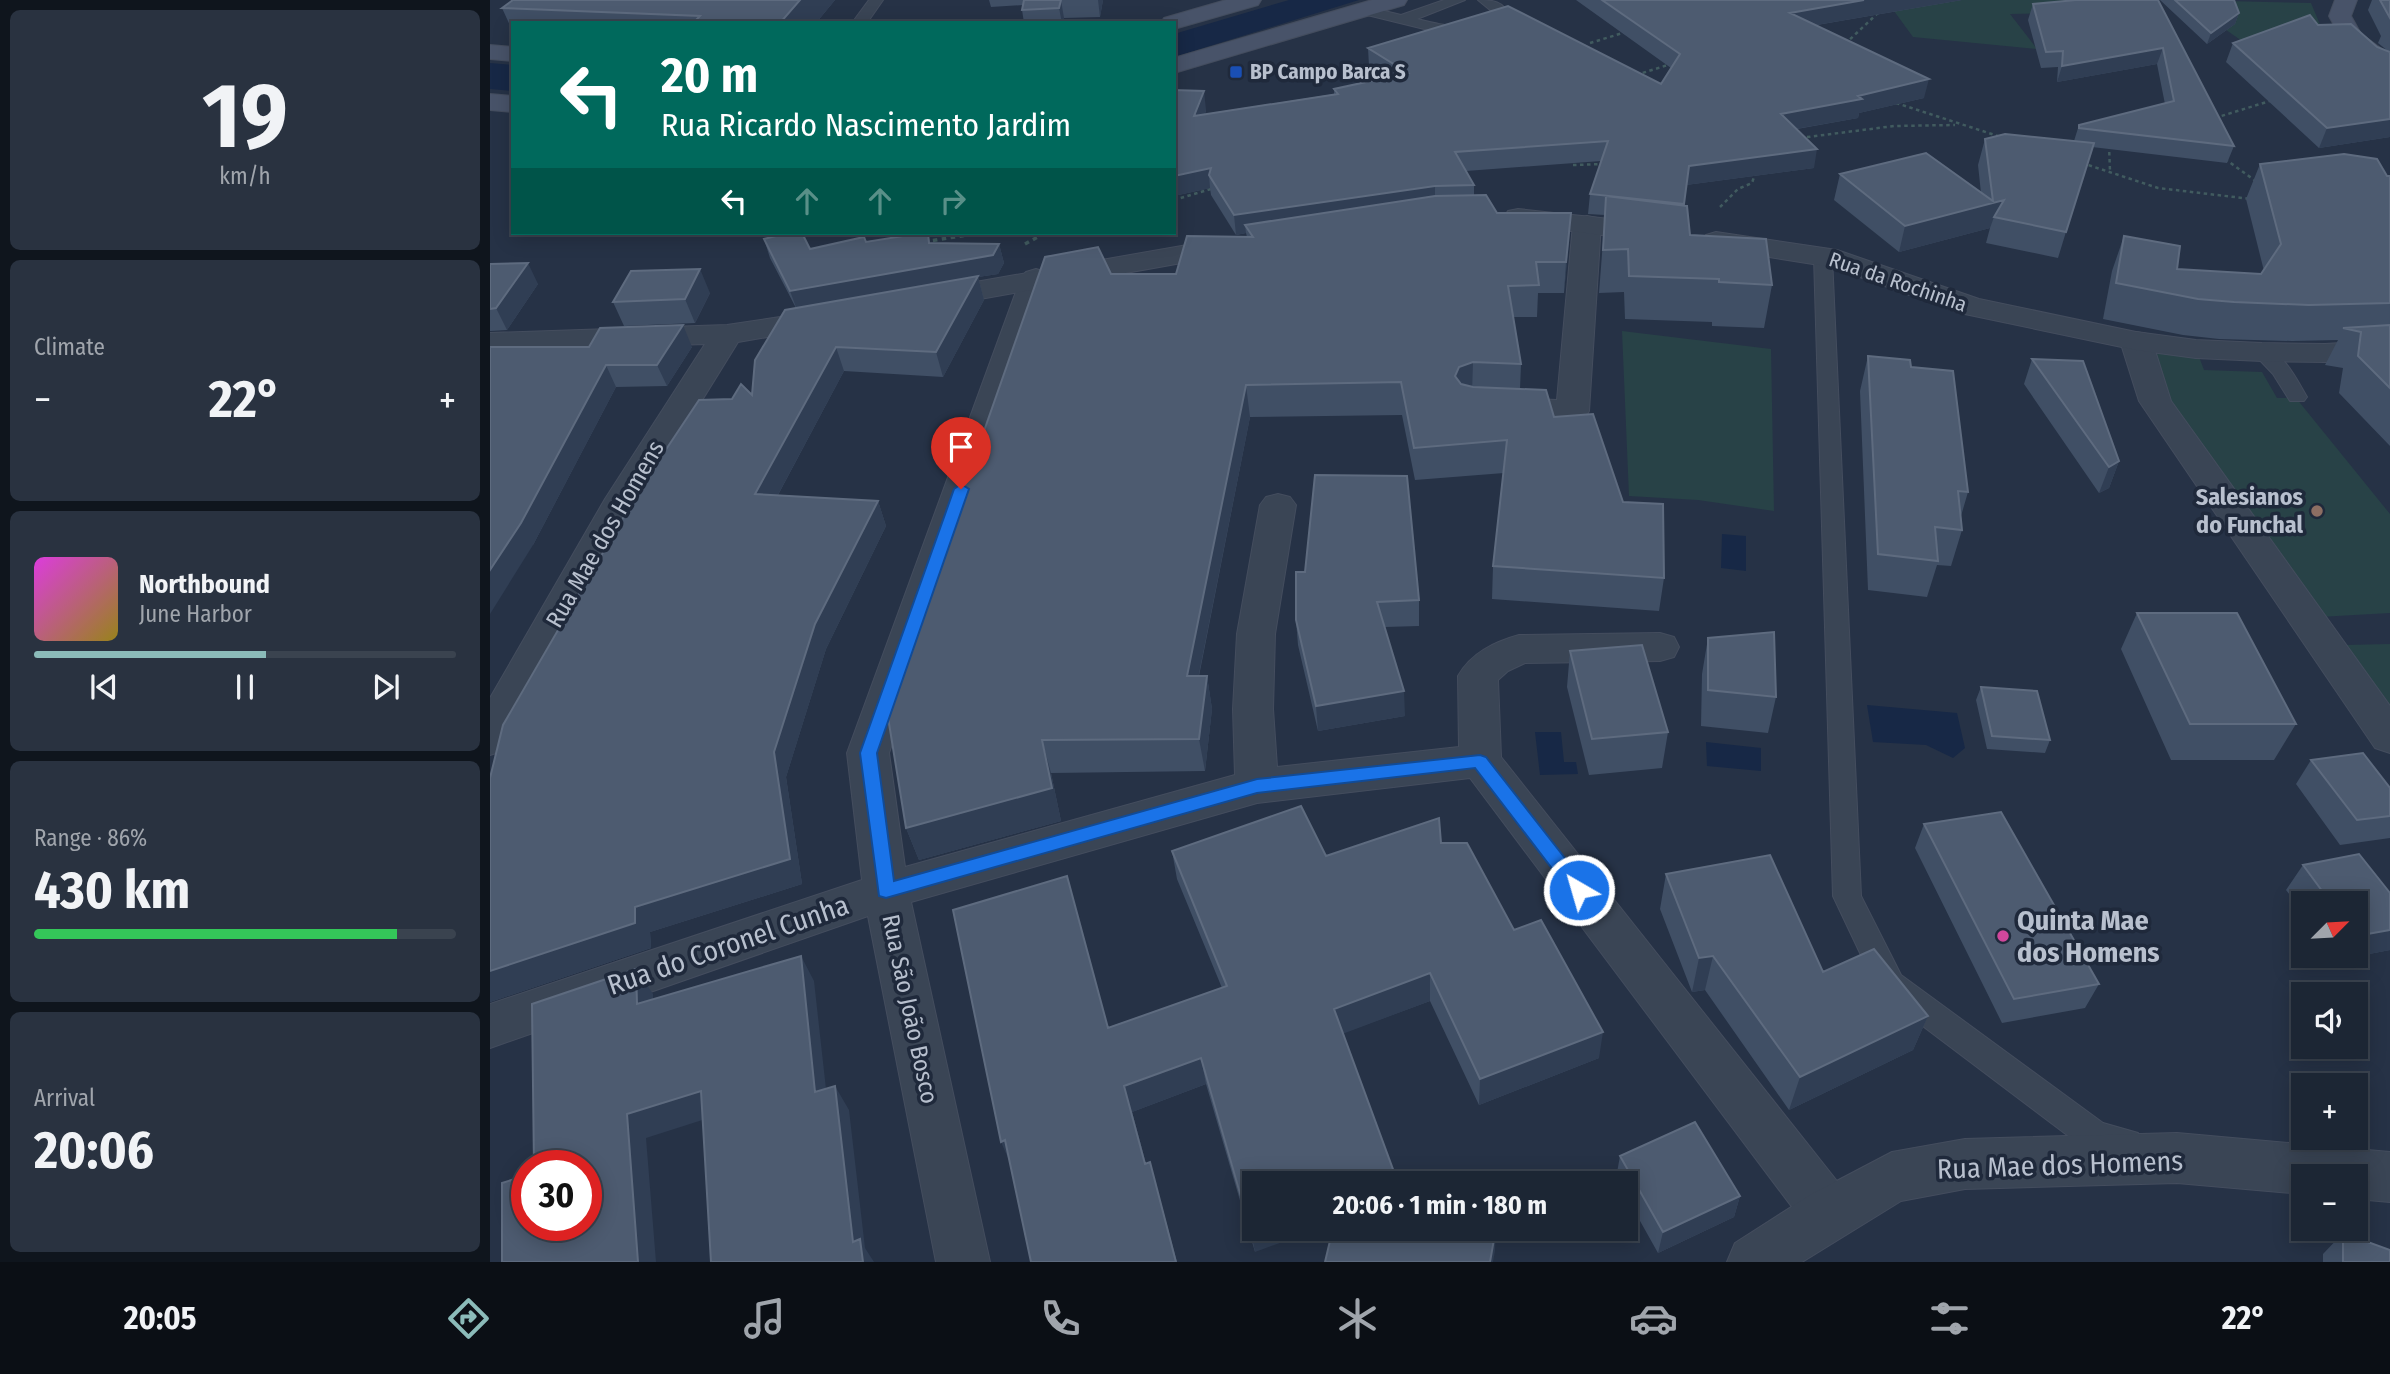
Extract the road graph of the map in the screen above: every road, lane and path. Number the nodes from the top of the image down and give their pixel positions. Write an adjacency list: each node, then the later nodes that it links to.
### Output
1 (876, 0): 8 (lane)
2 (1250, 0): 9 (main road)
3 (1458, 0): 7 (lane)
4 (2346, 0): 17 (main road)
5 (1490, 3): 7 (lane)
6 (1885, 7): 12 (path)
7 (1399, 10): 16 (main road)
8 (860, 21)
9 (1176, 22)
10 (1628, 31): 11 (path)
11 (1590, 43)
12 (1838, 51)
13 (490, 52): 14 (main road)
14 (511, 54)
15 (1672, 64): 18 (path)
16 (1176, 65)
17 (2390, 66)
18 (1636, 75)
19 (2281, 98): 23 (path)
20 (1893, 101): 24 (path)
21 (490, 102): 22 (main road)
22 (511, 104)
23 (2204, 121)
24 (1960, 125): 26 (path); 27 (path)
25 (2109, 132): 33 (path)
26 (1792, 138)
27 (2013, 141)
28 (2219, 153): 35 (path)
29 (2075, 160): 33 (path)
30 (1611, 164): 31 (path)
31 (1573, 165)
32 (1757, 169): 41 (path)
33 (2110, 172): 37 (path)
34 (1222, 186): 36 (path)
35 (2258, 191)
36 (1176, 199)
37 (2259, 200)
38 (1487, 215): 39 (street, Rua da Rochinha)
39 (1587, 224): 41 (street, Rua da Rochinha); 54 (street)
40 (967, 235): 43 (path)
41 (1694, 238): 44 (street, Rua da Rochinha)
42 (1264, 242): 45 (street)
43 (919, 243)
44 (1823, 257): 49 (street, Rua da Rochinha); 63 (lane)
45 (1036, 278): 46 (street); 61 (street, Rua São João Bosco)
46 (906, 303)
47 (853, 314): 48 (street)
48 (726, 334): 50 (street); 58 (street, Rua Mae dos Homens)
49 (2136, 341): 52 (street, Rua da Rochinha); 57 (street)
50 (490, 342)
51 (2390, 349): 52 (street, Rua da Rochinha)
52 (2262, 352): 53 (lane)
53 (2297, 397)
54 (1473, 407)
55 (1278, 505): 60 (street)
56 (1660, 647): 59 (street)
57 (2390, 737)
58 (490, 738)
59 (1480, 761): 60 (street, Rua do Coronel Cunha); 65 (street)
60 (1257, 786): 61 (street, Rua do Coronel Cunha)
61 (886, 891): 62 (street, Rua do Coronel Cunha); 66 (street, Rua São João Bosco)
62 (490, 1026)
63 (2178, 1158): 64 (street, Rua Mae dos Homens); 65 (street, Rua Mae dos Homens)
64 (2390, 1177)
65 (1829, 1213): 67 (street, Rua Mae dos Homens)
66 (962, 1262)
67 (1754, 1262)

